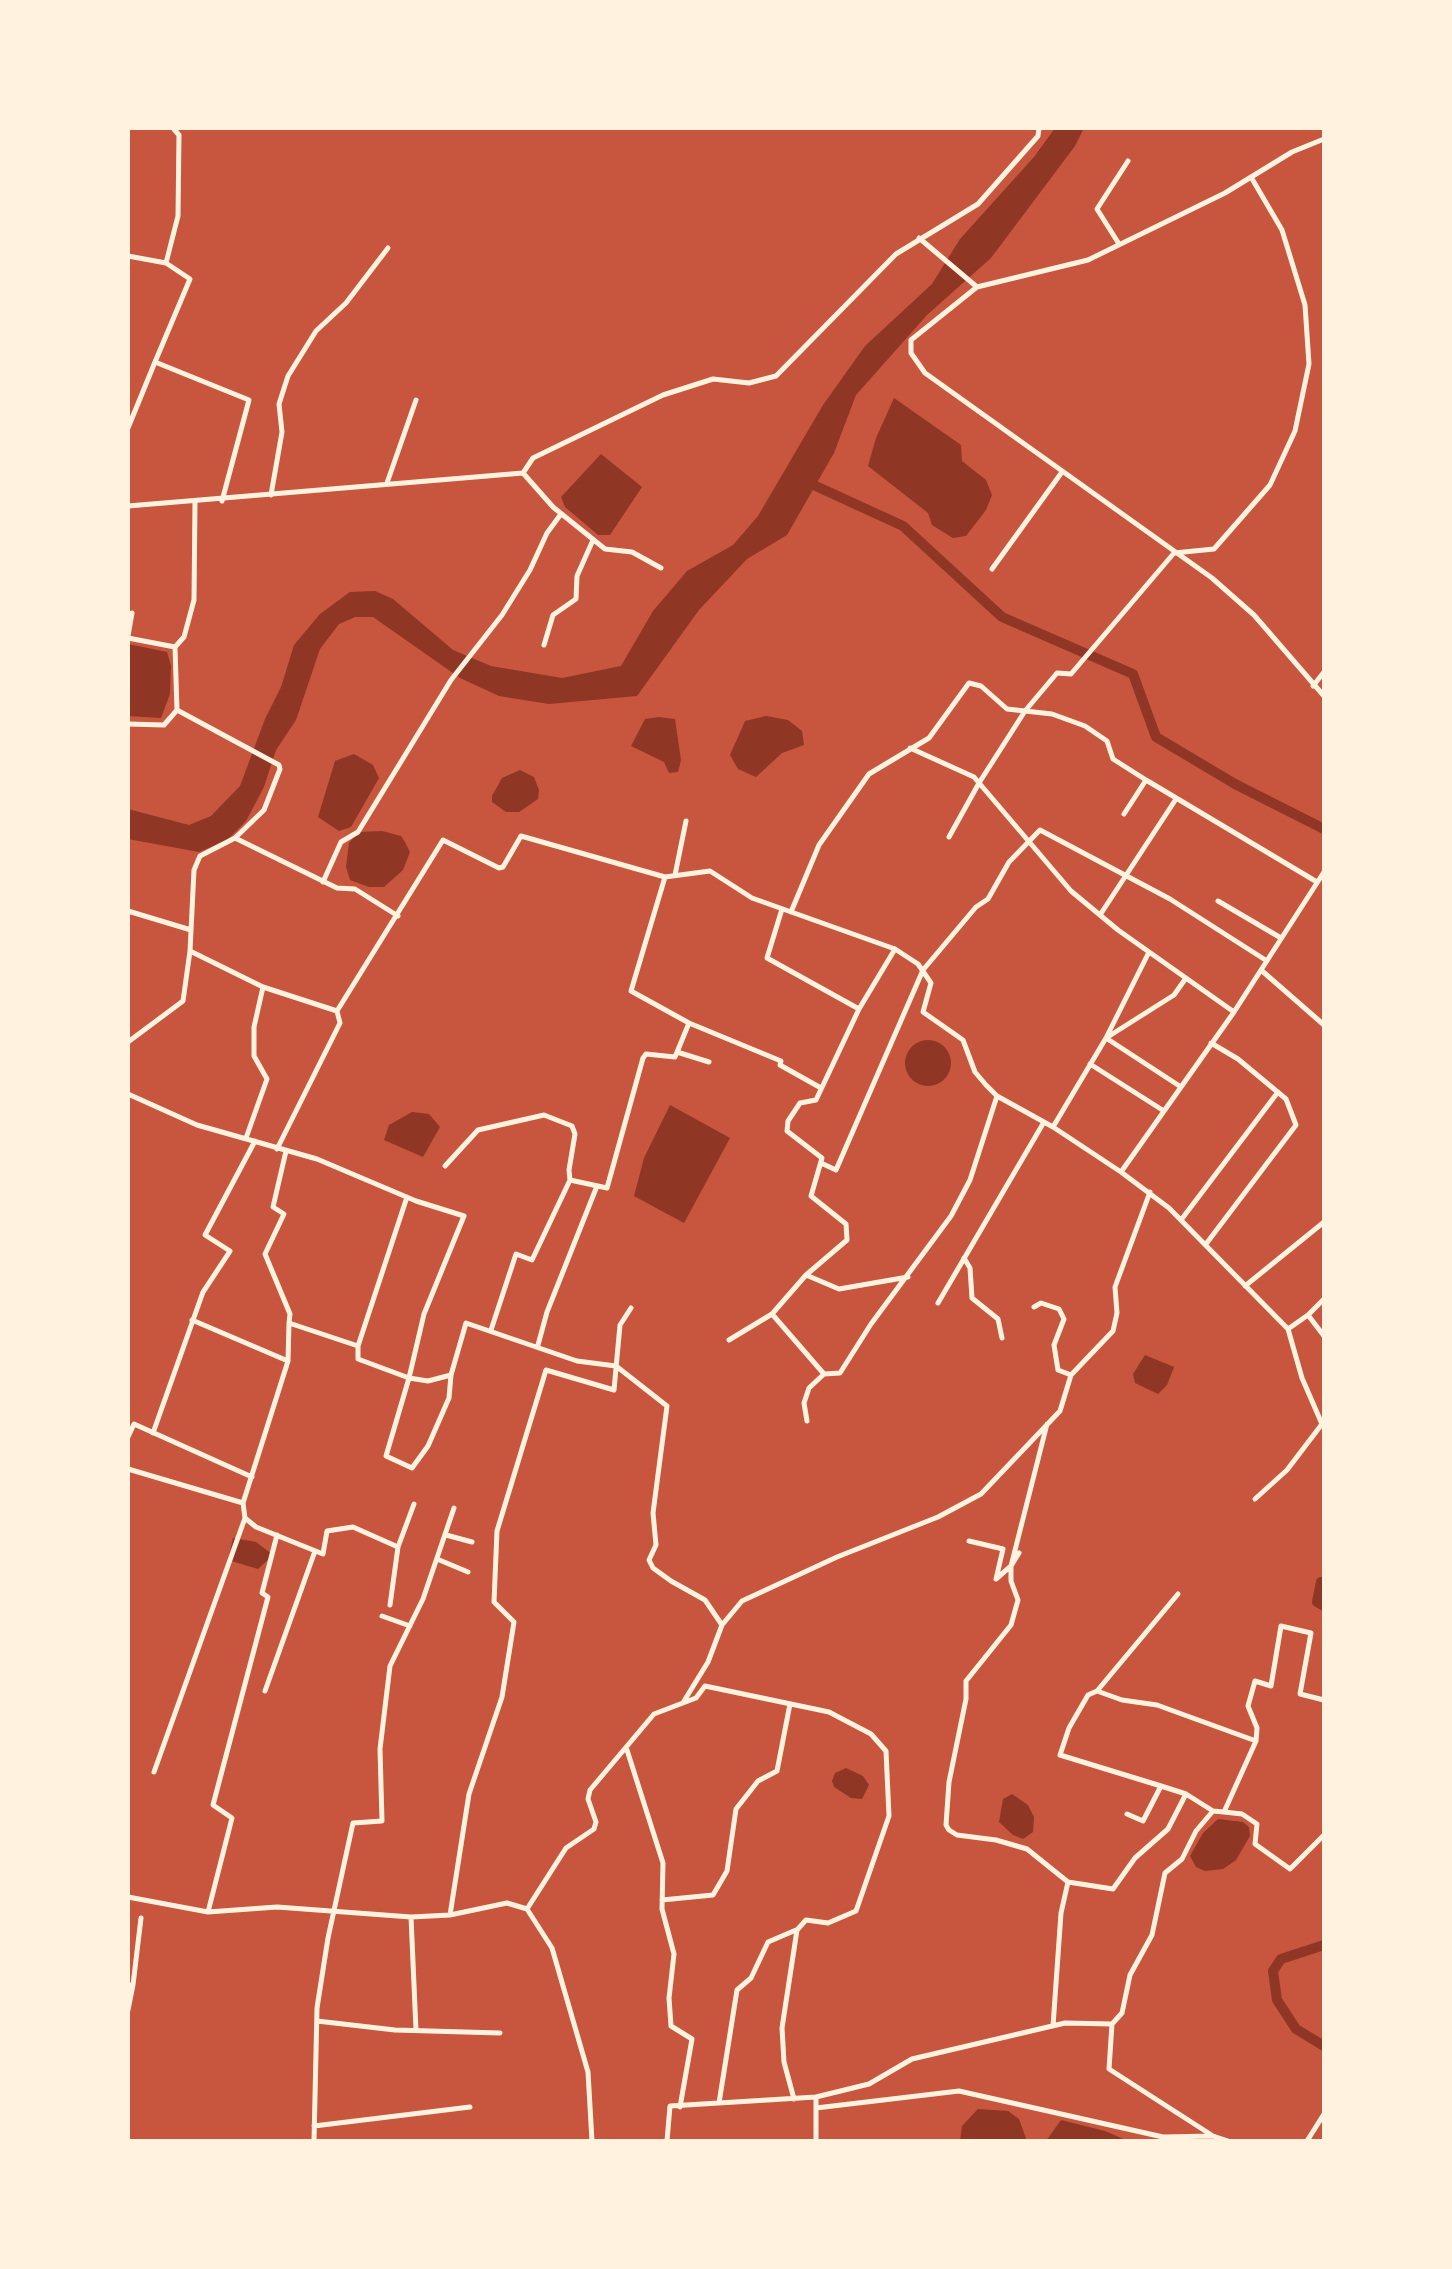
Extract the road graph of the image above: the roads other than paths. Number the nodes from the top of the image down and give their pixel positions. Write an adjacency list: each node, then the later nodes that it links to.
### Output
1 (173, 128): 10 (street)
2 (1039, 128): 6 (street)
3 (1324, 139): 5 (street)
4 (1128, 161): 7 (street)
5 (1251, 177): 7 (street); 26 (street)
6 (919, 238): 11 (street); 18 (street)
7 (1119, 244): 11 (street)
8 (388, 248): 20 (street)
9 (128, 256): 10 (street)
10 (166, 263): 12 (street)
11 (977, 287): 17 (street)
12 (155, 362): 15 (street); 21 (street)
13 (416, 400): 19 (street)
14 (128, 404): 15 (street)
15 (137, 407): 16 (street)
16 (128, 428)
17 (1062, 472): 26 (street); 28 (street)
18 (523, 473): 19 (street); 24 (street)
19 (387, 483): 20 (street)
20 (271, 495): 21 (street)
21 (222, 501): 22 (street)
22 (195, 502): 23 (street); 32 (street)
23 (128, 506)
24 (561, 514): 25 (street); 52 (street)
25 (593, 540): 27 (street); 31 (street)
26 (1174, 553): 34 (street); 37 (street)
27 (661, 568)
28 (992, 569)
29 (132, 613): 30 (street)
30 (128, 637): 32 (street)
31 (544, 645)
32 (175, 647): 36 (street)
33 (1324, 672): 34 (street)
34 (1313, 686): 35 (street)
35 (1324, 696)
36 (177, 710): 38 (street); 46 (street)
37 (1025, 711): 39 (street); 40 (street); 41 (street)
38 (128, 724)
39 (910, 748): 41 (street); 57 (street)
40 (1146, 780): 42 (street); 43 (street)
41 (979, 783): 45 (street); 47 (street)
42 (1176, 798): 50 (street); 53 (street)
43 (1124, 814)
44 (686, 821): 49 (street)
45 (949, 837)
46 (235, 838): 52 (street); 60 (street)
47 (1029, 840): 50 (street); 58 (street); 66 (street)
48 (1324, 872): 53 (street)
49 (675, 875): 51 (street); 55 (street)
50 (1126, 875): 58 (street); 65 (street)
51 (665, 877): 59 (street); 73 (street)
52 (323, 882): 59 (street)
53 (1317, 882): 61 (street)
54 (1218, 901): 61 (street)
55 (782, 909): 57 (street); 70 (street)
56 (128, 911): 60 (street)
57 (791, 912): 62 (street)
58 (1100, 915): 64 (street)
59 (398, 916): 71 (street)
60 (191, 930): 63 (street)
61 (1281, 938): 65 (street)
62 (895, 949): 66 (street); 70 (street)
63 (190, 951): 69 (street); 76 (street)
64 (1149, 952): 68 (street); 75 (street)
65 (1267, 961): 67 (street)
66 (923, 970): 85 (street); 93 (street)
67 (1261, 970): 72 (street); 74 (street)
68 (1186, 978): 72 (street); 75 (street)
69 (263, 987): 71 (street); 89 (street)
70 (859, 1009): 82 (street)
71 (337, 1011): 91 (street)
72 (1234, 1012): 77 (street)
73 (689, 1023): 78 (street); 82 (street)
74 (1324, 1025)
75 (1106, 1038): 80 (street); 81 (street)
76 (128, 1042)
77 (1211, 1043): 81 (street); 83 (street)
78 (677, 1052): 79 (street); 97 (street)
79 (709, 1062)
80 (1090, 1064): 86 (street); 88 (street)
81 (1181, 1087): 86 (street)
82 (821, 1088): 93 (street)
83 (1278, 1092): 100 (street); 102 (street)
84 (128, 1094): 89 (street)
85 (997, 1096): 87 (street); 105 (street)
86 (1164, 1111): 95 (street)
87 (1044, 1122): 88 (street); 103 (street)
88 (1053, 1127): 95 (street)
89 (246, 1138): 90 (street)
90 (255, 1141): 91 (street); 113 (street)
91 (277, 1149): 92 (street)
92 (286, 1151): 99 (street); 114 (street)
93 (821, 1163): 104 (street)
94 (445, 1166): 96 (street)
95 (1121, 1172): 98 (street)
96 (570, 1180): 97 (street); 116 (street)
97 (597, 1186): 120 (street)
98 (1150, 1192): 100 (street); 126 (street)
99 (407, 1197): 121 (street); 127 (street)
100 (1181, 1220): 102 (street)
101 (1324, 1222): 106 (street)
102 (1206, 1244): 106 (street)
103 (964, 1258): 108 (street); 118 (street)
104 (806, 1275): 105 (street); 111 (street)
105 (908, 1277): 124 (street)
106 (1245, 1286): 115 (street)
107 (1324, 1299): 112 (street)
108 (938, 1303)
109 (1034, 1307): 126 (street)
110 (631, 1308): 123 (street)
111 (772, 1314): 119 (street); 124 (street)
112 (1308, 1315): 115 (street); 117 (street)
113 (192, 1320): 122 (street); 130 (street)
114 (289, 1323): 121 (street); 122 (street)
115 (1288, 1329): 134 (street)
116 (491, 1330): 120 (street); 125 (street)
117 (1324, 1336)
118 (1002, 1338)
119 (729, 1340)
120 (538, 1345): 123 (street)
121 (358, 1346): 127 (street)
122 (288, 1361): 133 (street)
123 (616, 1366): 152 (street); 174 (street)
124 (824, 1374): 128 (street)
125 (451, 1375): 127 (street); 127 (street)
126 (1071, 1375): 129 (street)
127 (409, 1378)
128 (807, 1421)
129 (1047, 1424): 147 (street); 152 (street)
130 (153, 1433): 131 (street); 133 (street)
131 (128, 1437)
132 (128, 1469): 135 (street)
133 (252, 1477): 135 (street)
134 (1255, 1499)
135 (243, 1503): 138 (street)
136 (414, 1504): 143 (street)
137 (454, 1508): 140 (street)
138 (245, 1518): 139 (street); 161 (street)
139 (277, 1535): 144 (street); 173 (street)
140 (446, 1535): 142 (street); 146 (street)
141 (969, 1541): 147 (street)
142 (472, 1542)
143 (398, 1547): 144 (street); 150 (street)
144 (315, 1551): 154 (street)
145 (1019, 1553): 147 (street)
146 (437, 1559): 148 (street); 153 (street)
147 (1011, 1566): 168 (street)
148 (468, 1572)
149 (1178, 1594): 155 (street)
150 (390, 1605)
151 (382, 1616): 153 (street)
152 (722, 1625): 157 (street)
153 (410, 1626): 172 (street)
154 (265, 1691)
155 (1097, 1691): 159 (street); 162 (street)
156 (1324, 1700): 159 (street)
157 (683, 1702): 158 (street); 160 (street)
158 (790, 1704): 170 (street); 177 (street)
159 (1256, 1741): 165 (street)
160 (627, 1750): 170 (street); 171 (street)
161 (154, 1772)
162 (1161, 1786): 163 (street); 166 (street)
163 (1186, 1794): 164 (street); 168 (street)
164 (1213, 1811): 165 (street); 181 (street)
165 (1224, 1812): 167 (street)
166 (1127, 1814)
167 (1324, 1835)
168 (1068, 1882): 182 (street)
169 (128, 1897): 173 (street)
170 (662, 1900): 189 (street)
171 (527, 1909): 174 (street); 196 (street)
172 (334, 1911): 173 (street); 175 (street); 180 (street)
173 (208, 1912)
174 (450, 1915): 175 (street)
175 (411, 1917): 183 (street)
176 (141, 1918): 178 (street)
177 (797, 1930): 186 (street); 187 (street)
178 (130, 1985): 179 (street)
179 (128, 2010)
180 (317, 2021): 183 (street); 192 (street)
181 (1112, 2024): 182 (street); 193 (street)
182 (1053, 2026): 185 (street)
183 (416, 2030): 184 (street)
184 (500, 2033)
185 (816, 2097): 186 (street); 190 (street)
186 (794, 2099): 187 (street)
187 (719, 2103): 189 (street)
188 (470, 2107): 192 (street)
189 (680, 2107): 197 (street)
190 (816, 2108): 194 (street); 198 (street)
191 (1324, 2114): 200 (street)
192 (314, 2126): 195 (street)
193 (1213, 2136): 194 (street); 199 (street)
194 (1163, 2139)
195 (314, 2141)
196 (592, 2141)
197 (667, 2141)
198 (816, 2141)
199 (1228, 2141)
200 (1307, 2141)

